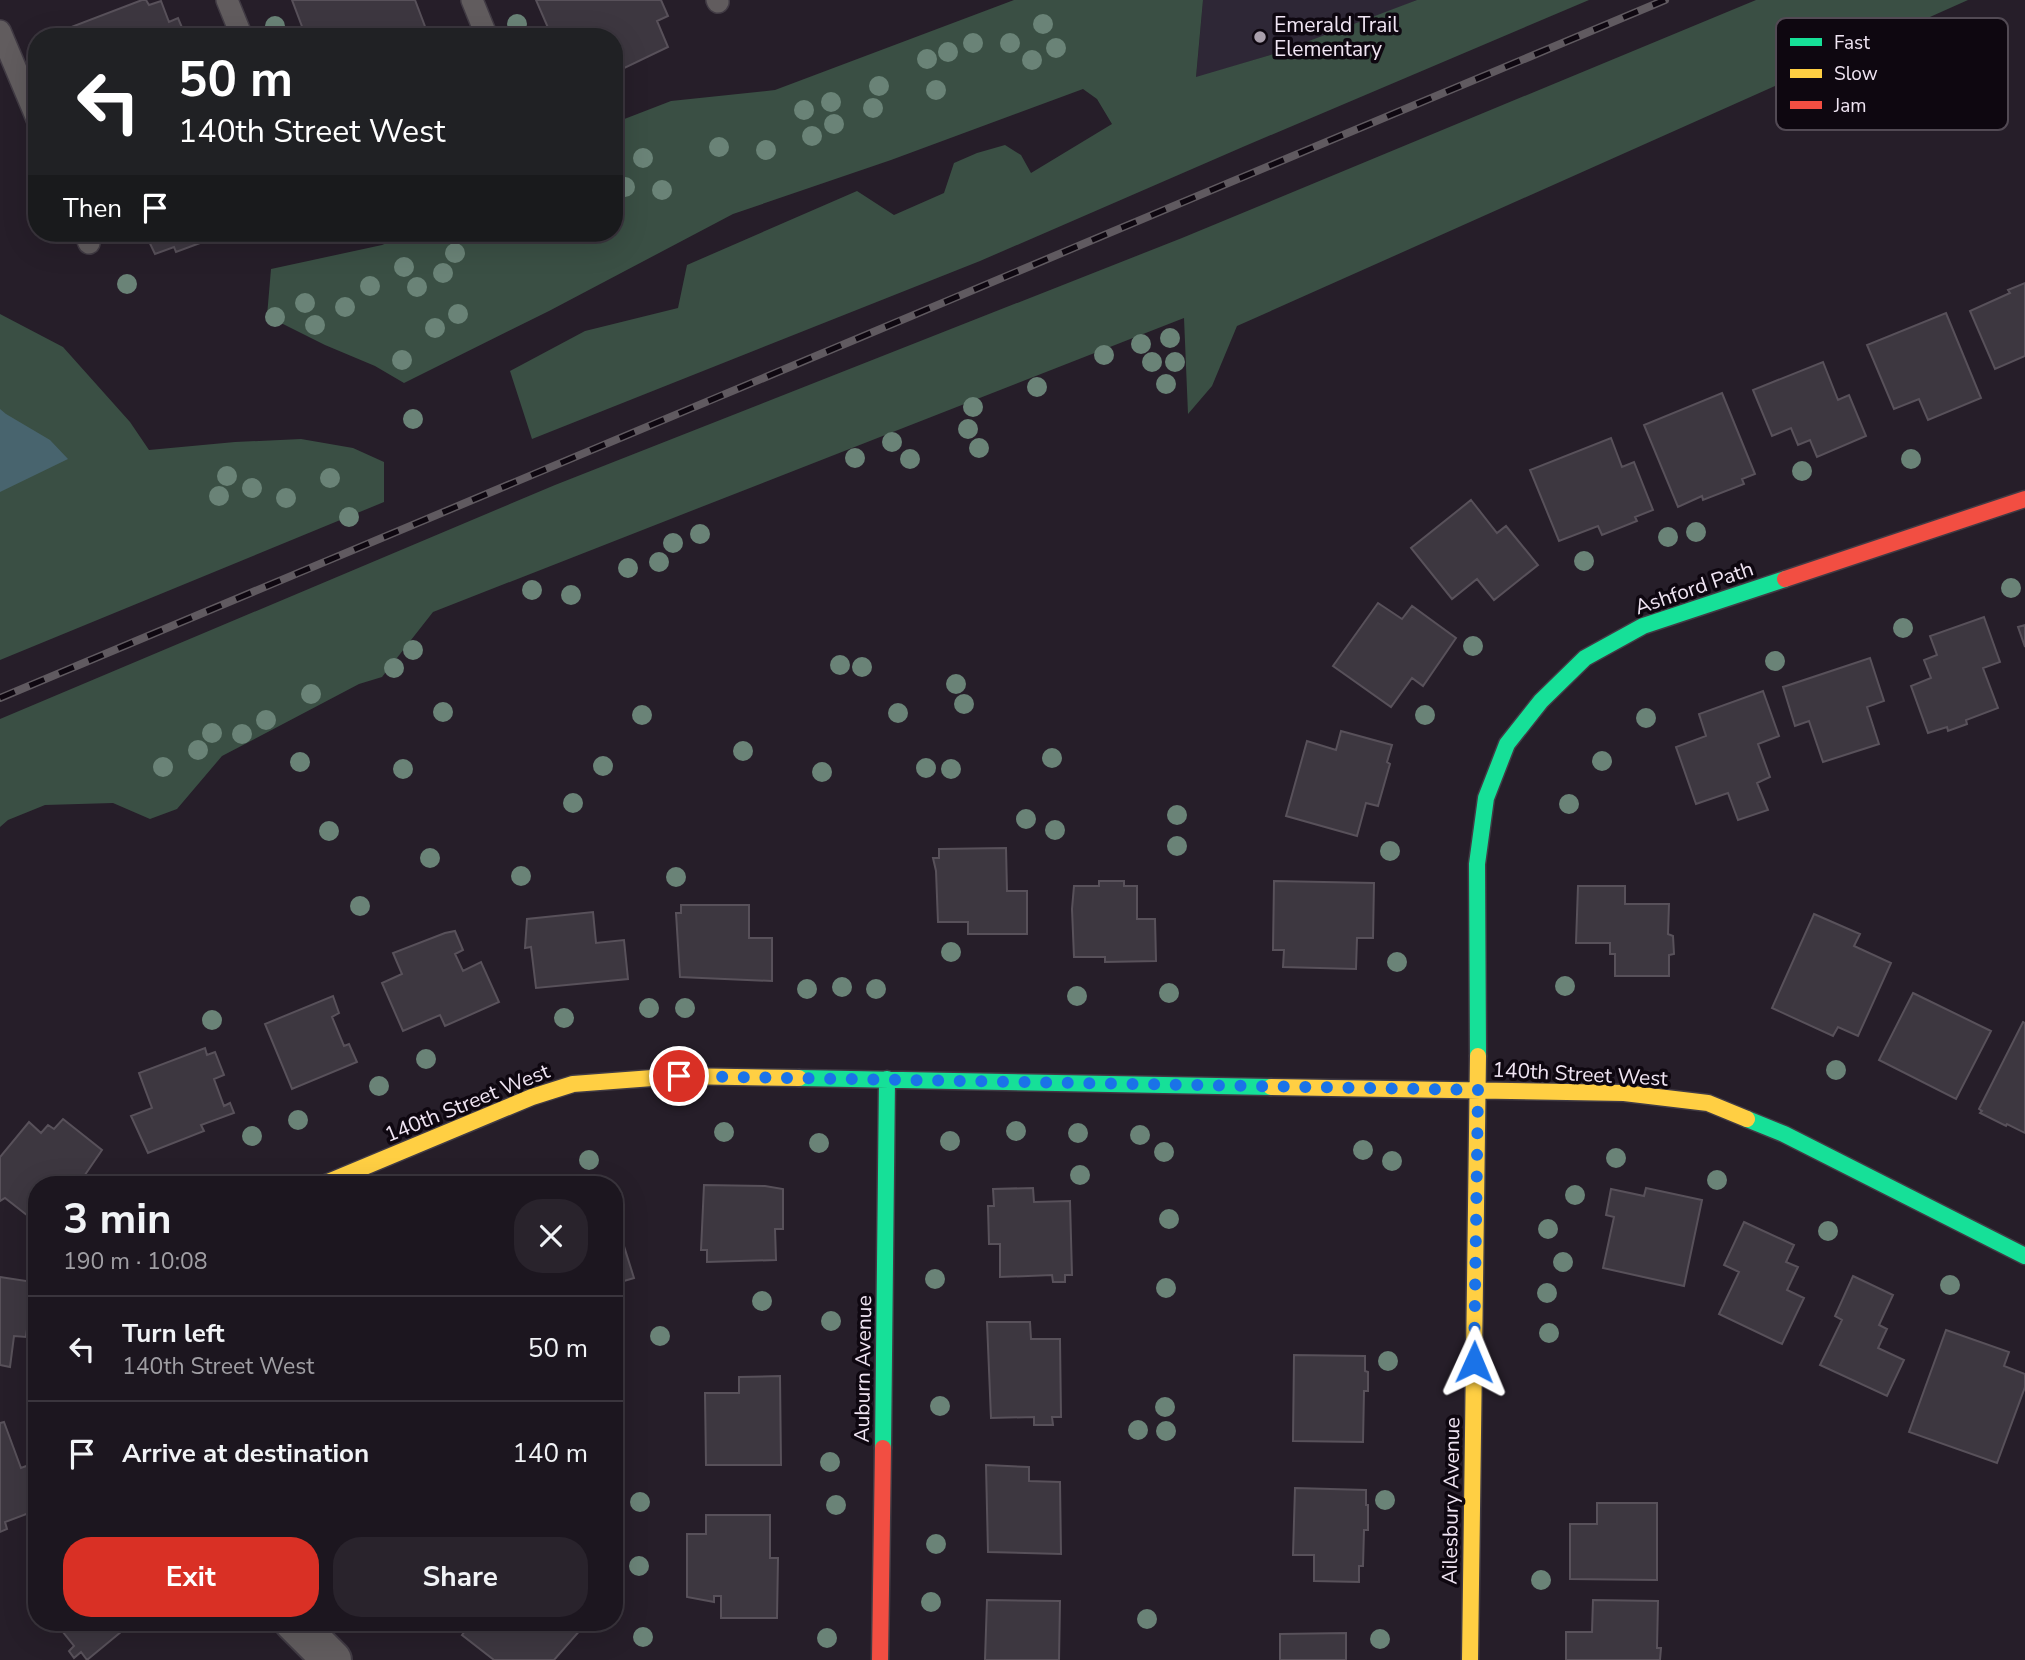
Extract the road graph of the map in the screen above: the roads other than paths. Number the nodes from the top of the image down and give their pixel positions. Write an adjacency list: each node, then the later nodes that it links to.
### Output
1 (227, 0): 3 (lane)
2 (472, 0): 4 (lane)
3 (238, 28)
4 (483, 28)
5 (0, 31): 6 (lane)
6 (28, 98)
7 (2025, 499): 9 (street, Ashford Path)
8 (887, 1079): 9 (street, 140th Street West); 10 (street, 140th Street West); 14 (street, Auburn Avenue)
9 (1478, 1090): 11 (street, 140th Street West); 15 (street, Ailesbury Avenue)
10 (343, 1176)
11 (2025, 1256)
12 (302, 1631): 13 (street)
13 (332, 1660)
14 (880, 1660)
15 (1469, 1660)

